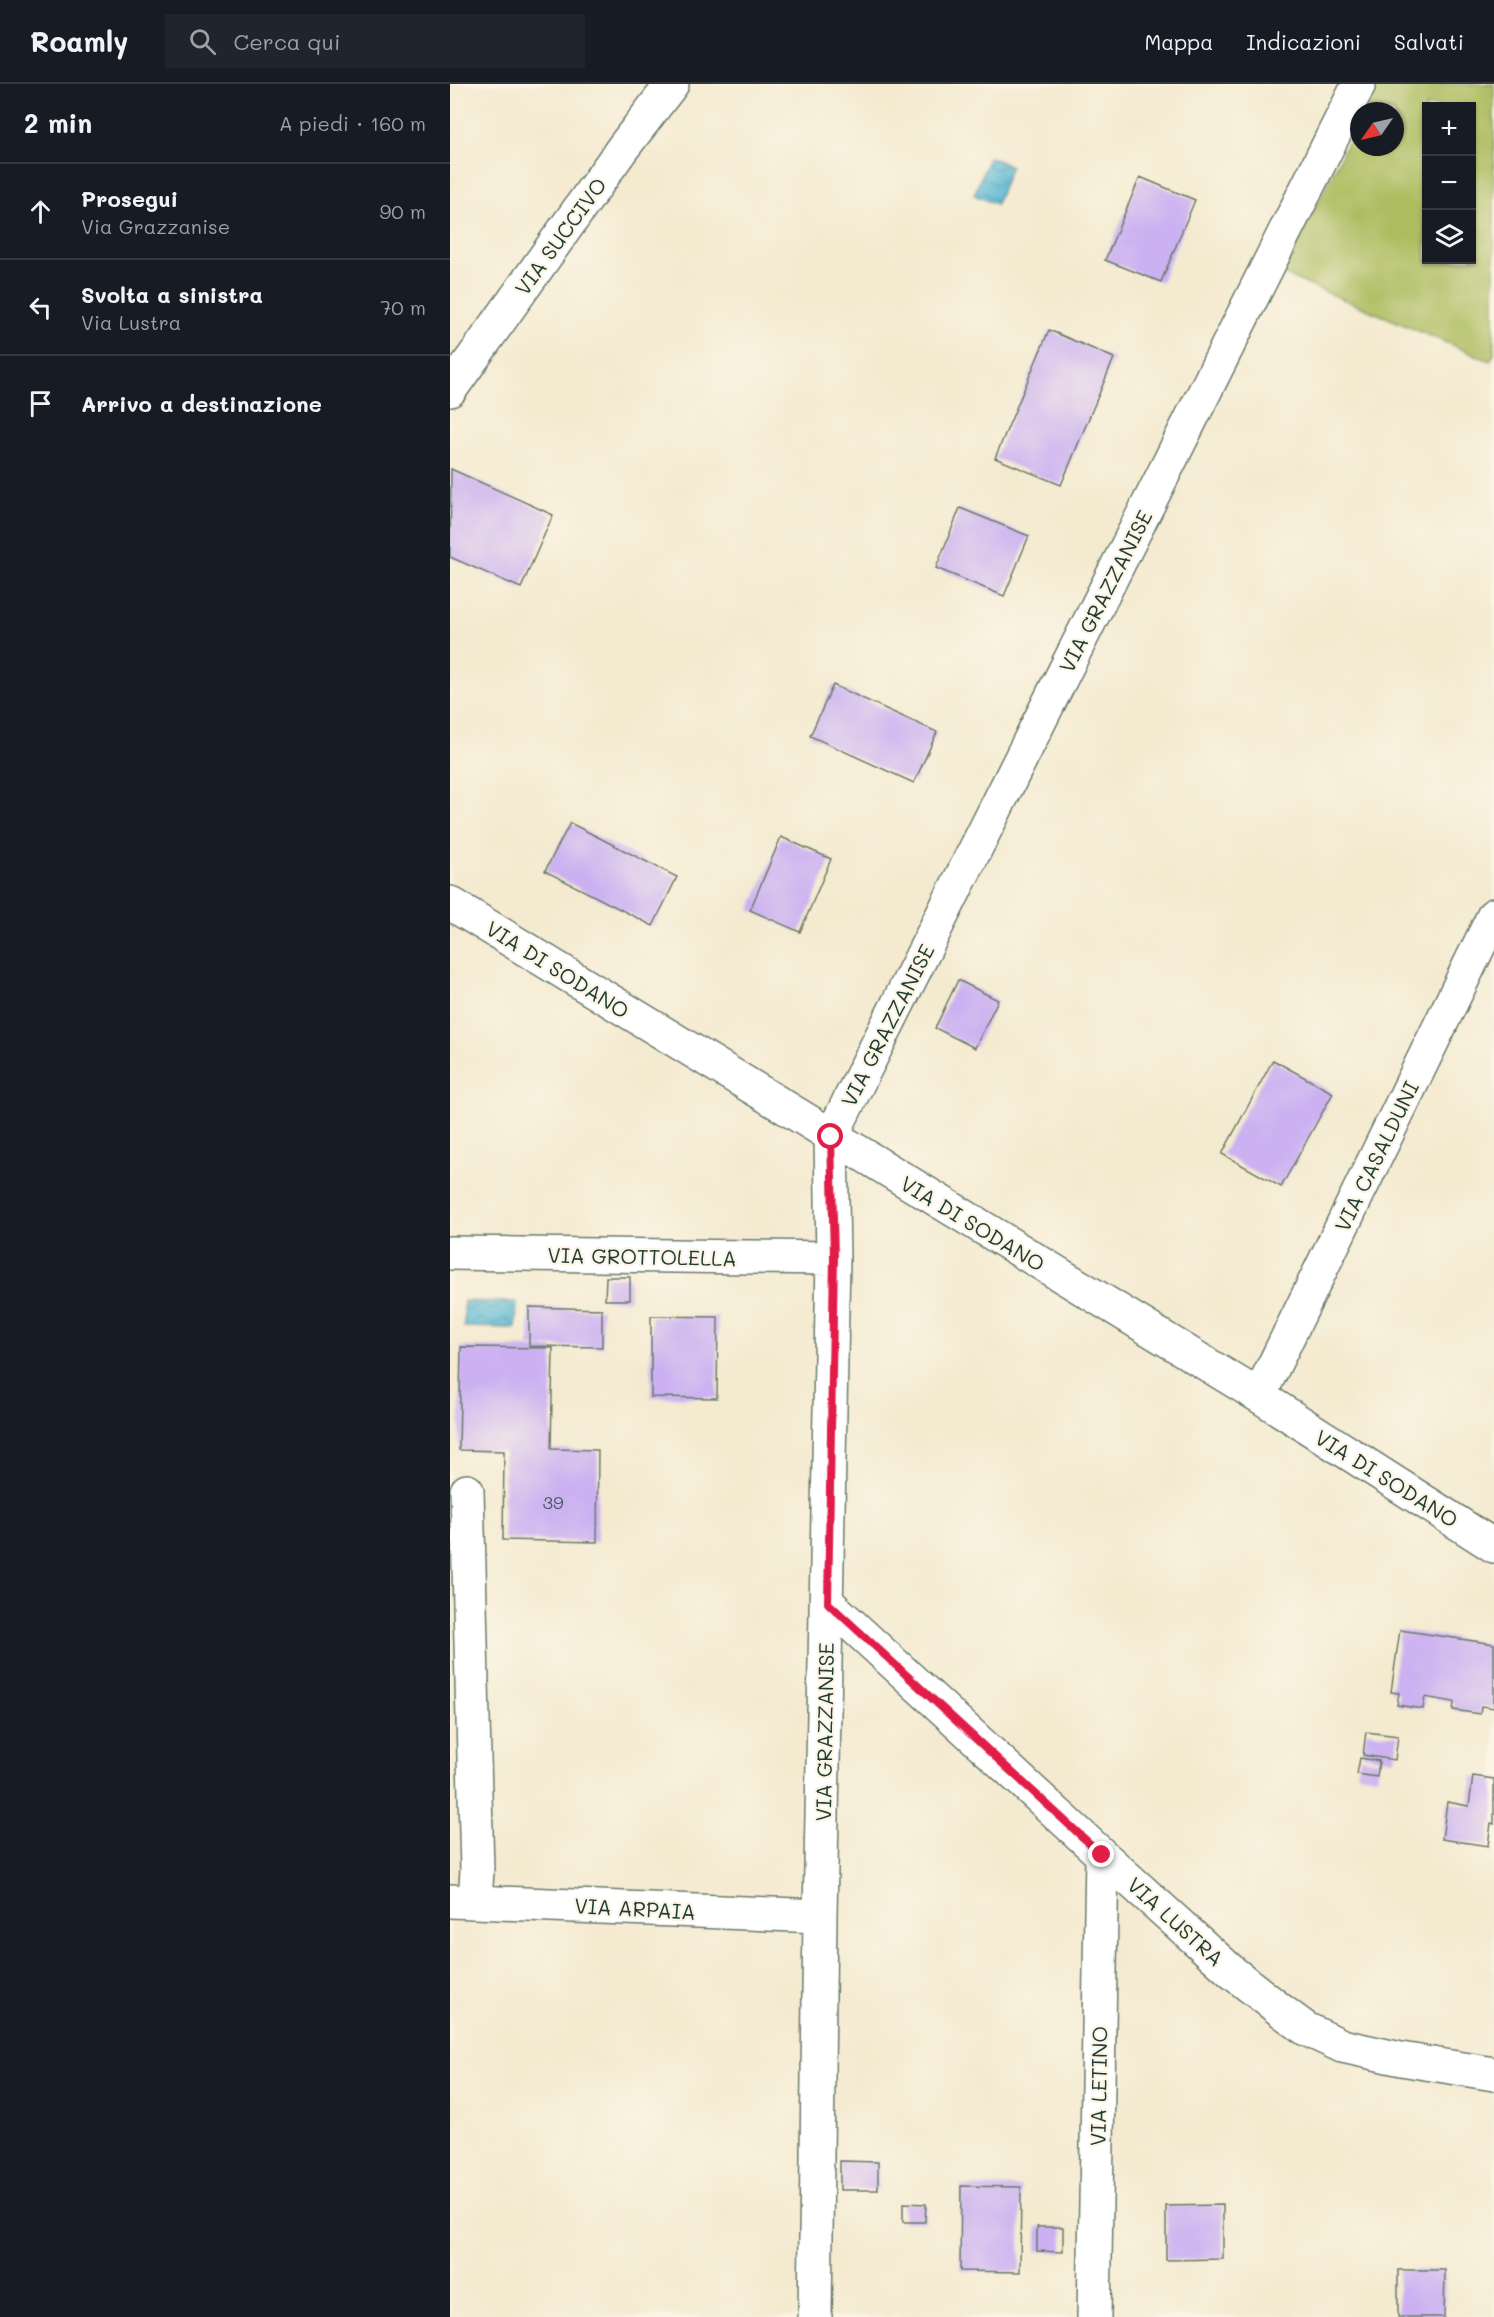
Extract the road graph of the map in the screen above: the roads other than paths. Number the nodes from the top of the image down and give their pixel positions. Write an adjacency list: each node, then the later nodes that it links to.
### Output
1 (672, 84): 3 (street, VIA SUCCIVO)
2 (1359, 84): 6 (street, VIA GRAZZANISE)
3 (450, 390)
4 (450, 903): 6 (street, VIA DI SODANO)
5 (1494, 915): 9 (street, VIA CASALDUNI)
6 (831, 1137): 8 (street, VIA GRAZZANISE); 9 (street, VIA DI SODANO)
7 (450, 1254): 8 (street, VIA GROTTOLELLA)
8 (834, 1258): 12 (street, VIA GRAZZANISE)
9 (1258, 1396): 11 (street, VIA DI SODANO)
10 (467, 1491): 14 (street)
11 (1494, 1546)
12 (828, 1603): 13 (street, VIA LUSTRA); 15 (street, VIA GRAZZANISE)
13 (1102, 1855): 16 (street, VIA LUSTRA); 18 (street, VIA LETINO)
14 (463, 1901): 15 (street, VIA ARPAIA)
15 (820, 1916): 17 (street, VIA GRAZZANISE)
16 (1494, 2074)
17 (815, 2317)
18 (1094, 2317)

